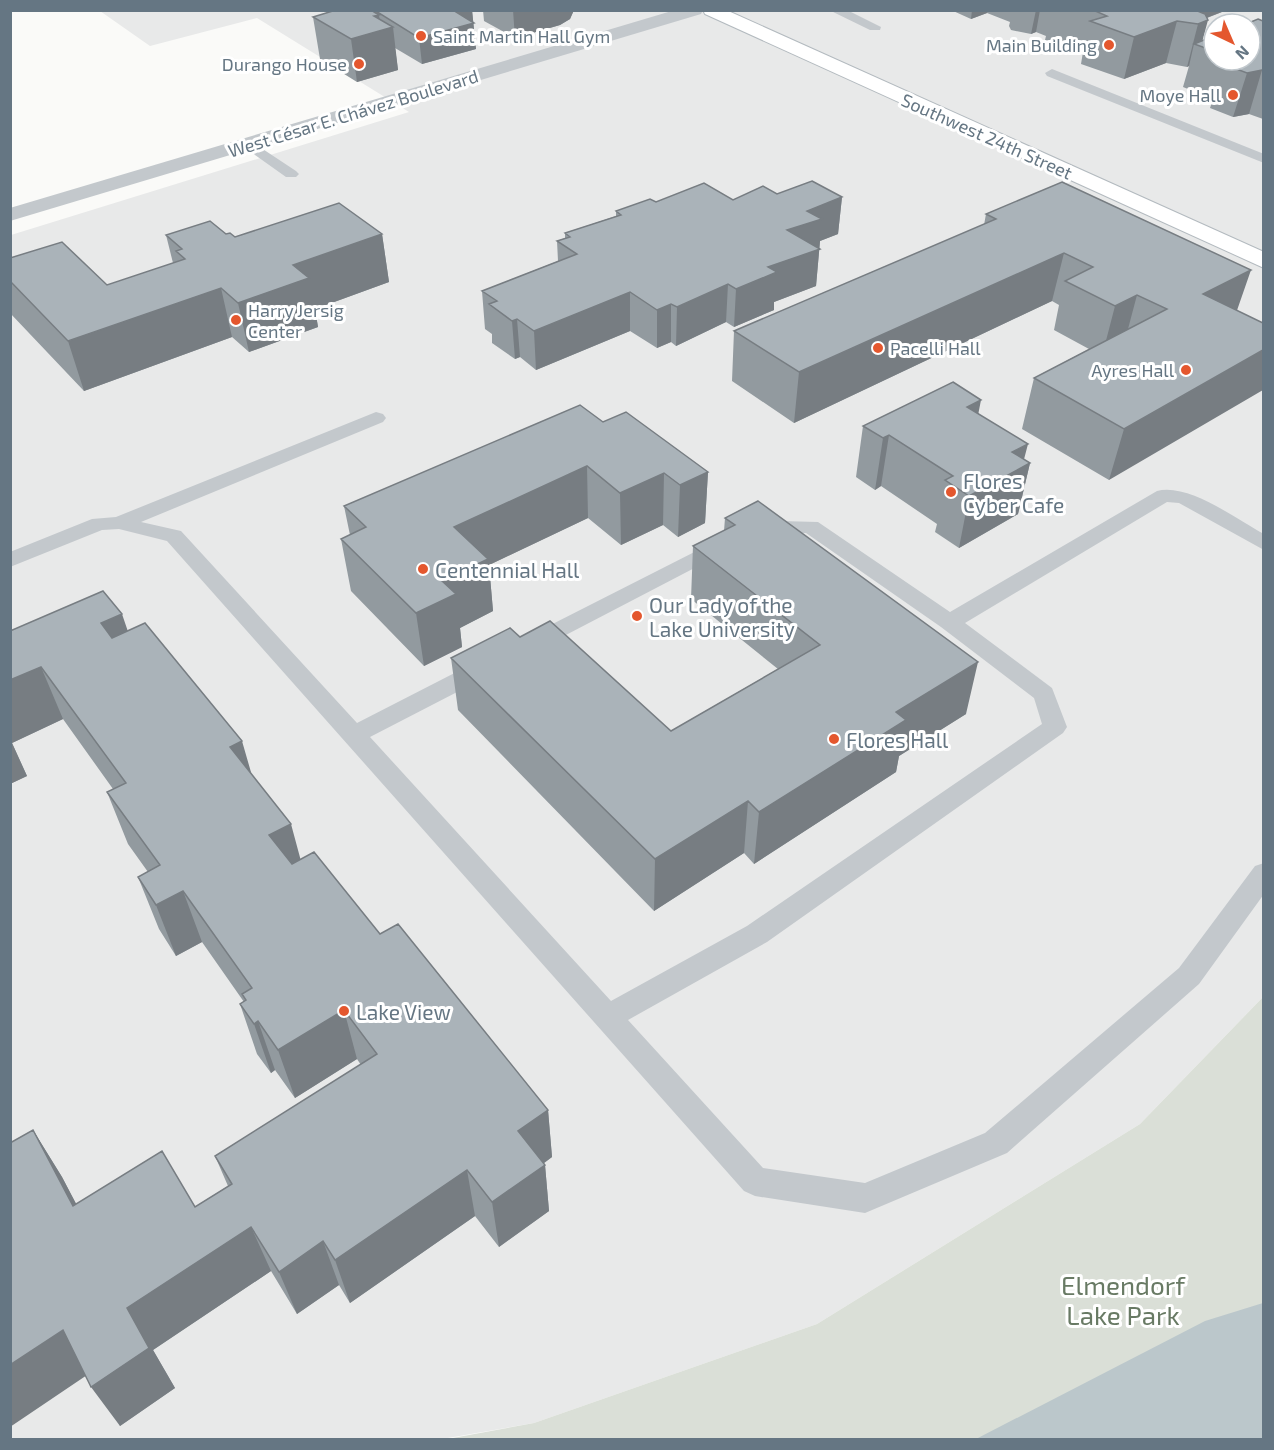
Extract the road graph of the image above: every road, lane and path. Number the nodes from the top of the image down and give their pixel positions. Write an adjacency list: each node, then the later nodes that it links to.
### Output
1 (695, 10): 7 (street, West César E. Chávez Boulevard)
2 (711, 10): 12 (main road, Southwest 24th Street)
3 (750, 10): 10 (main road, Southwest 24th Street)
4 (836, 10): 5 (lane)
5 (875, 27)
6 (1052, 74): 8 (lane)
7 (249, 144): 9 (lane); 11 (street, West César E. Chávez Boulevard)
8 (1263, 159)
9 (291, 174)
10 (1187, 205)
11 (10, 216)
12 (1263, 261)
13 (376, 418): 14 (lane)
14 (119, 523): 16 (lane); 18 (lane)
15 (1263, 543): 17 (lane)
16 (10, 560)
17 (949, 622): 18 (lane); 20 (lane)
18 (354, 735): 20 (lane)
19 (1263, 873): 20 (lane)
20 (608, 1017)

